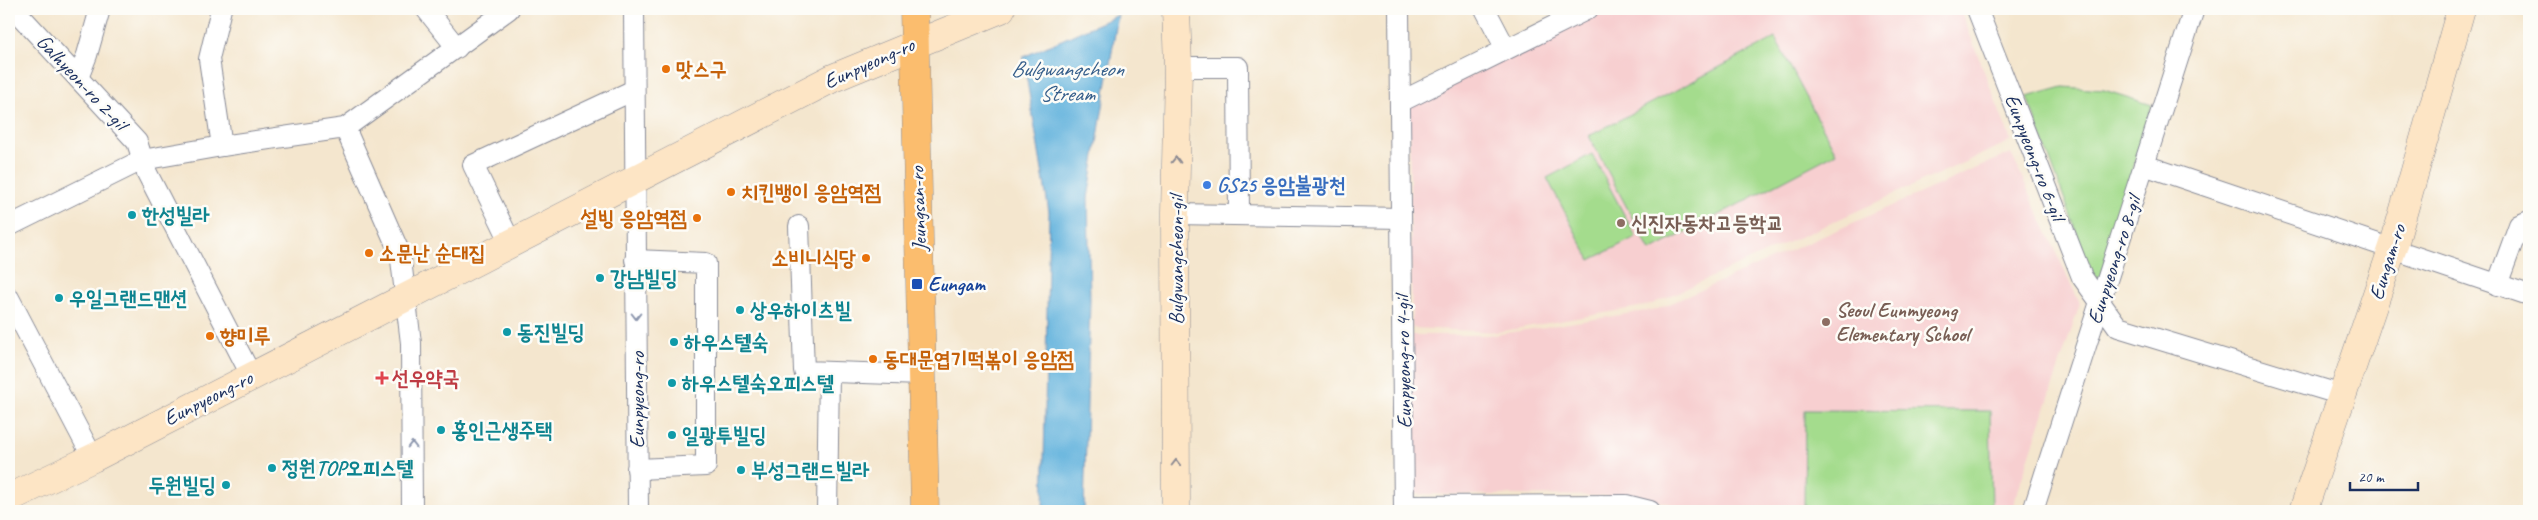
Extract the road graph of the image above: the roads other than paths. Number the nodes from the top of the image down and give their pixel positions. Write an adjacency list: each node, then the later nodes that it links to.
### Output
1 (14, 9): 21 (street, Galhyeon-ro 2-gil)
2 (100, 9): 21 (street)
3 (221, 9): 25 (street)
4 (426, 9): 18 (street)
5 (510, 9): 18 (street)
6 (634, 9): 22 (street)
7 (914, 9): 17 (main road, Jeungsan-ro)
8 (972, 9): 17 (main road)
9 (1001, 9): 17 (main road, Eunpyeong-ro)
10 (1176, 9): 20 (main road, Bulgwangcheon-gil)
11 (1399, 9): 23 (street, Eunpyeong-ro 4-gil)
12 (1486, 9): 19 (street)
13 (1588, 9): 19 (street)
14 (1977, 9): 42 (street, Eunpyeong-ro 6-gil)
15 (2194, 9): 27 (street, Eunpyeong-ro 8-gil)
16 (2461, 9): 36 (main road, Eungam-ro)
17 (914, 43): 28 (main road, Eunpyeong-ro); 45 (main road, Jeungsan-ro)
18 (456, 48): 24 (street)
19 (1506, 49): 23 (street)
20 (1178, 67): 29 (main road, Bulgwangcheon-gil, one-way to 20); 30 (street)
21 (78, 78): 26 (street, Galhyeon-ro 2-gil)
22 (634, 90): 28 (street); 35 (street)
23 (1400, 102): 31 (street, Eunpyeong-ro 4-gil)
24 (345, 128): 25 (street); 40 (street)
25 (222, 146): 26 (street)
26 (142, 160): 33 (street); 44 (street, Galhyeon-ro 2-gil)
27 (2144, 166): 36 (street); 42 (street, Eunpyeong-ro 8-gil)
28 (635, 180): 35 (main road, Eunpyeong-ro); 37 (street, Eunpyeong-ro)
29 (1175, 214): 30 (street); 57 (main road, Bulgwangcheon-gil, one-way to 29)
30 (1239, 215): 31 (street)
31 (1401, 218): 52 (street, Eunpyeong-ro 4-gil)
32 (2529, 221): 38 (street)
33 (9, 226)
34 (799, 226): 43 (street)
35 (511, 243): 40 (main road, Eunpyeong-ro)
36 (2392, 249): 38 (street); 46 (main road, Eungam-ro)
37 (635, 260): 48 (street, Eunpyeong-ro, one-way to 48); 48 (street, Eunpyeong-ro)
38 (2497, 285): 39 (street)
39 (2529, 295)
40 (407, 297): 44 (main road, Eunpyeong-ro); 53 (street, one-way to 40)
41 (9, 298): 47 (street)
42 (2100, 300): 46 (street, Eunpyeong-ro 6-gil); 59 (street, Eunpyeong-ro 8-gil)
43 (829, 372): 45 (street); 55 (street)
44 (251, 375): 47 (main road, Eunpyeong-ro)
45 (922, 375): 56 (main road, Jeungsan-ro)
46 (2342, 395): 60 (main road, Eungam-ro)
47 (93, 458): 49 (main road, Eunpyeong-ro)
48 (637, 469): 54 (street)
49 (9, 498)
50 (1470, 508): 51 (street, Eunpyeong-ro 4-gil); 52 (street, Eunpyeong-ro 4-gil)
51 (1575, 508): 58 (street, Eunpyeong-ro 4-gil)
52 (1404, 509)
53 (412, 511)
54 (638, 511)
55 (827, 511)
56 (925, 511)
57 (1176, 511)
58 (1650, 511)
59 (2033, 511)
60 (2303, 511)

